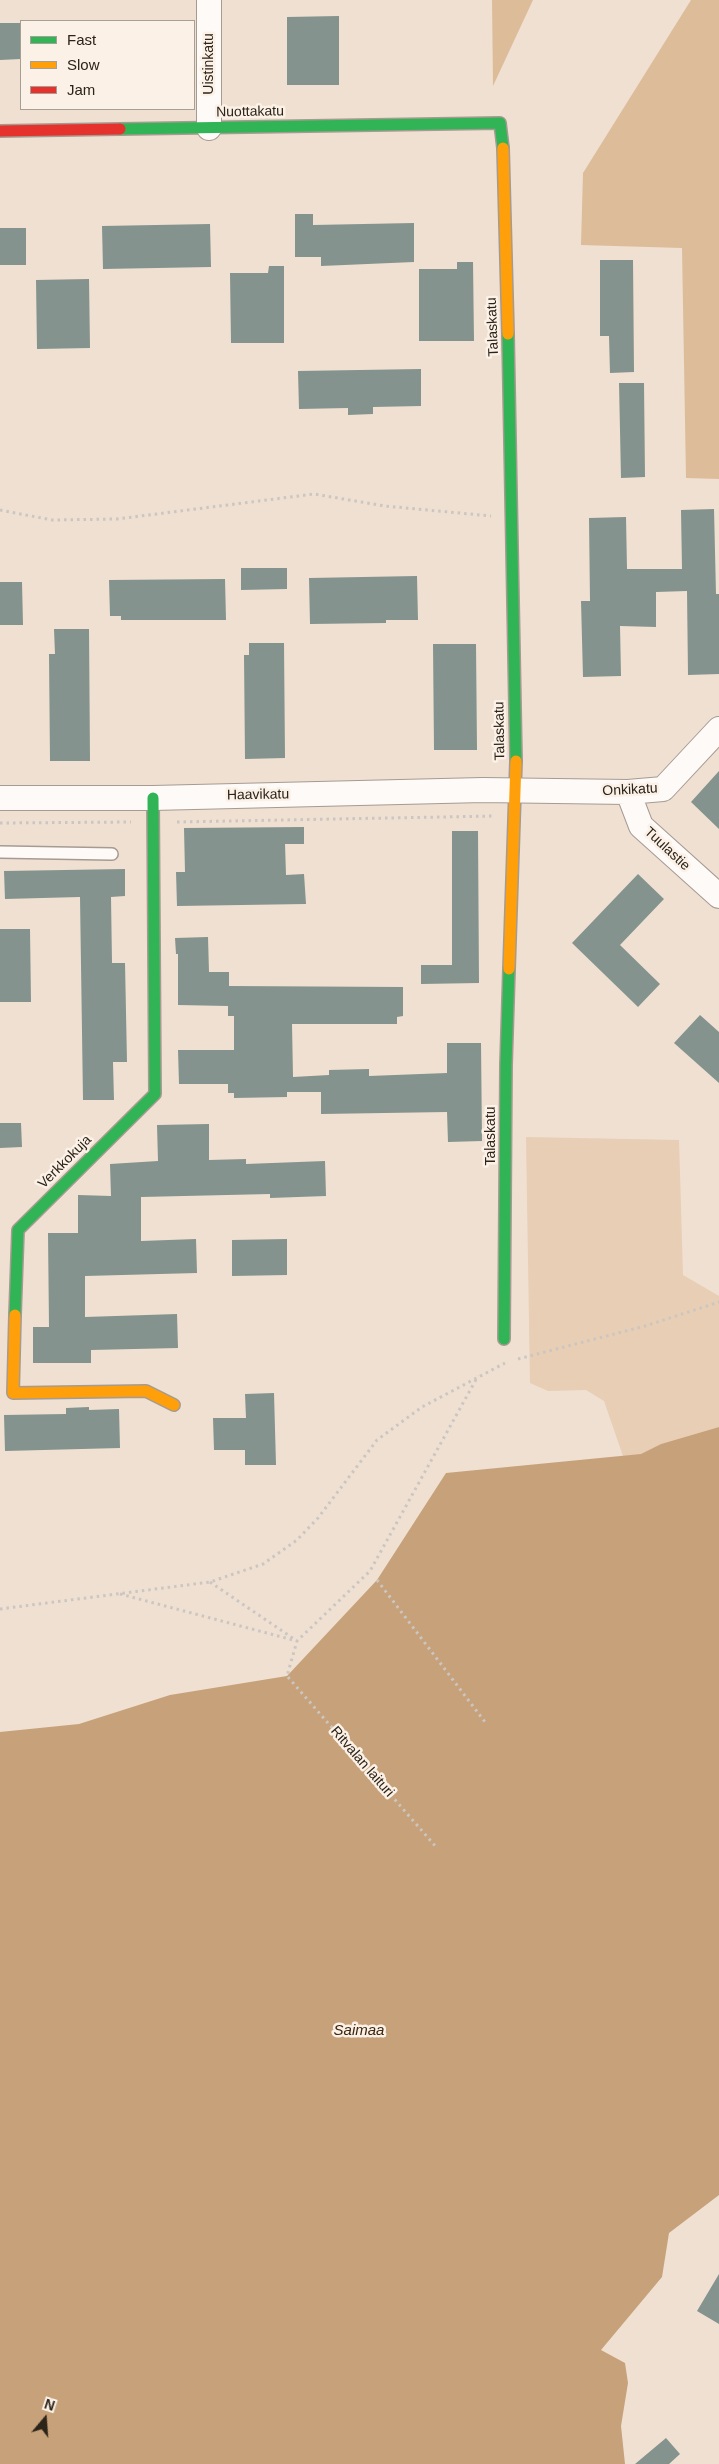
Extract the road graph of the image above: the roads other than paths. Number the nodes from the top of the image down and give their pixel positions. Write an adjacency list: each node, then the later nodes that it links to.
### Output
1 (209, 0): 3 (street, Uistinkatu)
2 (500, 123): 3 (street, Nuottakatu); 6 (street, Talaskatu)
3 (210, 128): 4 (street, Nuottakatu)
4 (0, 131)
5 (719, 728): 7 (street, Onkikatu)
6 (516, 790): 7 (street, Onkikatu); 9 (street, Haavikatu); 13 (street, Talaskatu)
7 (628, 792): 12 (street, Tuulastie)
8 (0, 798): 9 (street, Haavikatu)
9 (153, 798): 14 (street, Verkkokuja)
10 (0, 852): 11 (lane)
11 (112, 854)
12 (719, 896)
13 (504, 1339)
14 (174, 1405)

